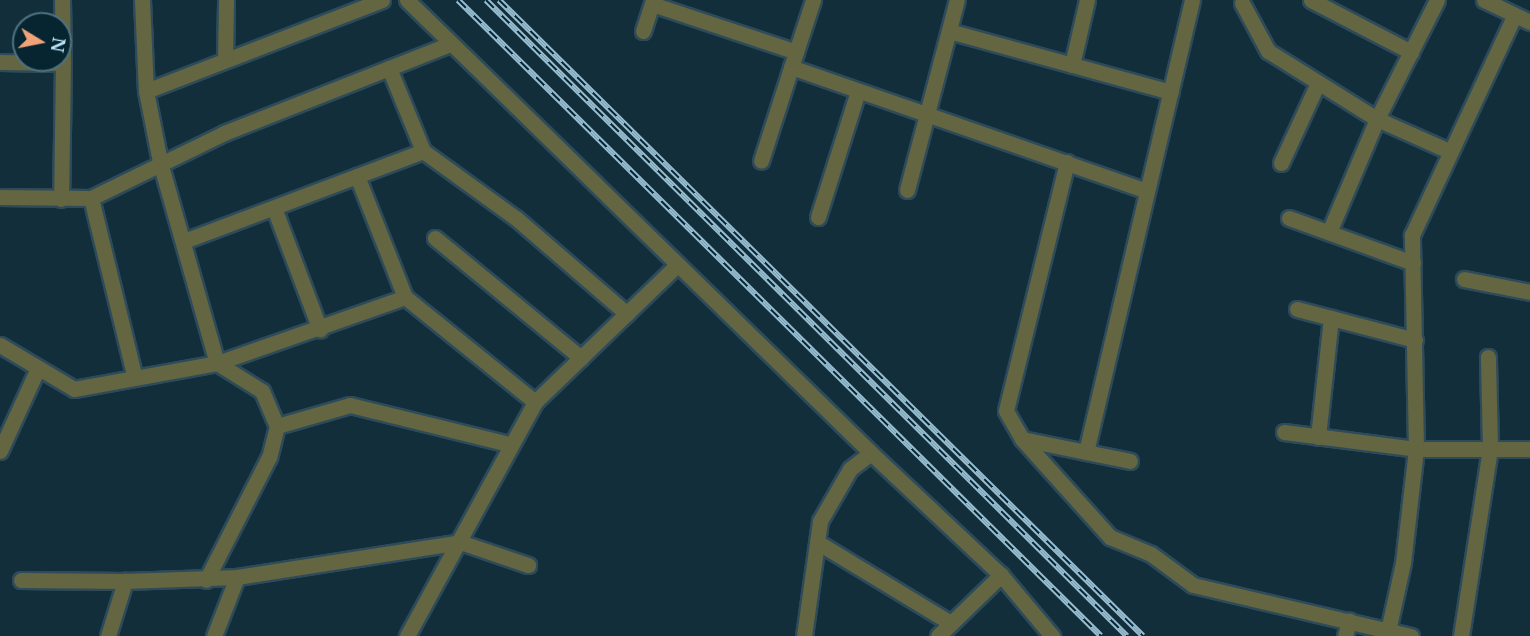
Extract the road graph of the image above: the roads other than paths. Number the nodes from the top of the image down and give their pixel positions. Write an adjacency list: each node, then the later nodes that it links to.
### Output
1 (142, 0): 26 (street)
2 (226, 0): 21 (street)
3 (382, 0): 21 (street)
4 (407, 0): 18 (street)
5 (813, 0): 20 (street)
6 (957, 0): 17 (street)
7 (1087, 0): 22 (street)
8 (1192, 0): 28 (street)
9 (1311, 0): 19 (street)
10 (1437, 0): 19 (street)
11 (1484, 0): 14 (street)
12 (1242, 1): 25 (street)
13 (652, 2): 16 (street); 20 (street)
14 (1514, 16): 15 (street); 32 (street)
15 (1530, 22)
16 (643, 31)
17 (949, 31): 22 (street); 29 (street)
18 (450, 44): 23 (street); 50 (street)
19 (1411, 52): 30 (street)
20 (793, 59): 27 (street); 33 (street)
21 (225, 60): 26 (street)
22 (1072, 64): 28 (street)
23 (389, 68): 31 (street); 34 (street)
24 (63, 72): 42 (street)
25 (1317, 85): 30 (street); 36 (street)
26 (146, 91): 34 (street)
27 (858, 91): 29 (street); 44 (street)
28 (1170, 92): 39 (street)
29 (927, 113): 35 (street); 38 (street)
30 (1377, 118): 32 (street); 46 (street)
31 (423, 151): 37 (street); 55 (street)
32 (1449, 151): 49 (street)
33 (761, 161)
34 (160, 162): 41 (street); 48 (street)
35 (1067, 162): 39 (street); 69 (street)
36 (1281, 163)
37 (357, 176): 43 (street); 53 (street)
38 (907, 190)
39 (1147, 191): 75 (street)
40 (0, 197): 42 (street)
41 (91, 198): 42 (street); 64 (street)
42 (61, 199)
43 (274, 208): 48 (street); 57 (street)
44 (818, 217)
45 (1289, 218): 46 (street)
46 (1329, 232): 49 (street)
47 (435, 238): 61 (street)
48 (184, 241): 62 (street)
49 (1413, 263): 58 (street)
50 (675, 267): 55 (street); 76 (street)
51 (1464, 279): 52 (street)
52 (1530, 292)
53 (405, 297): 57 (street); 65 (street)
54 (1297, 309): 56 (street)
55 (627, 314): 61 (street)
56 (1331, 318): 58 (street); 68 (street)
57 (320, 330): 62 (street)
58 (1415, 340): 72 (street)
59 (0, 345): 63 (street)
60 (1488, 357): 71 (street)
61 (581, 358): 65 (street)
62 (217, 363): 64 (street); 66 (street)
63 (36, 370): 64 (street); 74 (street)
64 (135, 378)
65 (535, 402): 70 (street)
66 (277, 426): 70 (street); 84 (street)
67 (1284, 432): 68 (street)
68 (1318, 436): 72 (street)
69 (1022, 439): 75 (street); 87 (street)
70 (509, 444): 78 (street)
71 (1490, 448): 72 (street); 73 (street); 96 (street)
72 (1416, 449): 88 (street)
73 (1530, 449)
74 (0, 451)
75 (1086, 452): 77 (street)
76 (871, 453): 79 (street); 81 (street)
77 (1130, 461)
78 (460, 542): 80 (street); 82 (street); 93 (street)
79 (818, 542): 86 (street); 89 (street)
80 (528, 565)
81 (1001, 575): 86 (street); 90 (street)
82 (237, 577): 84 (street); 92 (street)
83 (21, 580): 85 (street)
84 (206, 580): 85 (street)
85 (124, 581): 91 (street)
86 (951, 623): 94 (street)
87 (1347, 628): 88 (street)
88 (1388, 631): 95 (street)
89 (809, 634)
90 (1048, 635)
91 (108, 636)
92 (214, 636)
93 (407, 636)
94 (938, 636)
95 (1411, 636)
96 (1461, 636)

